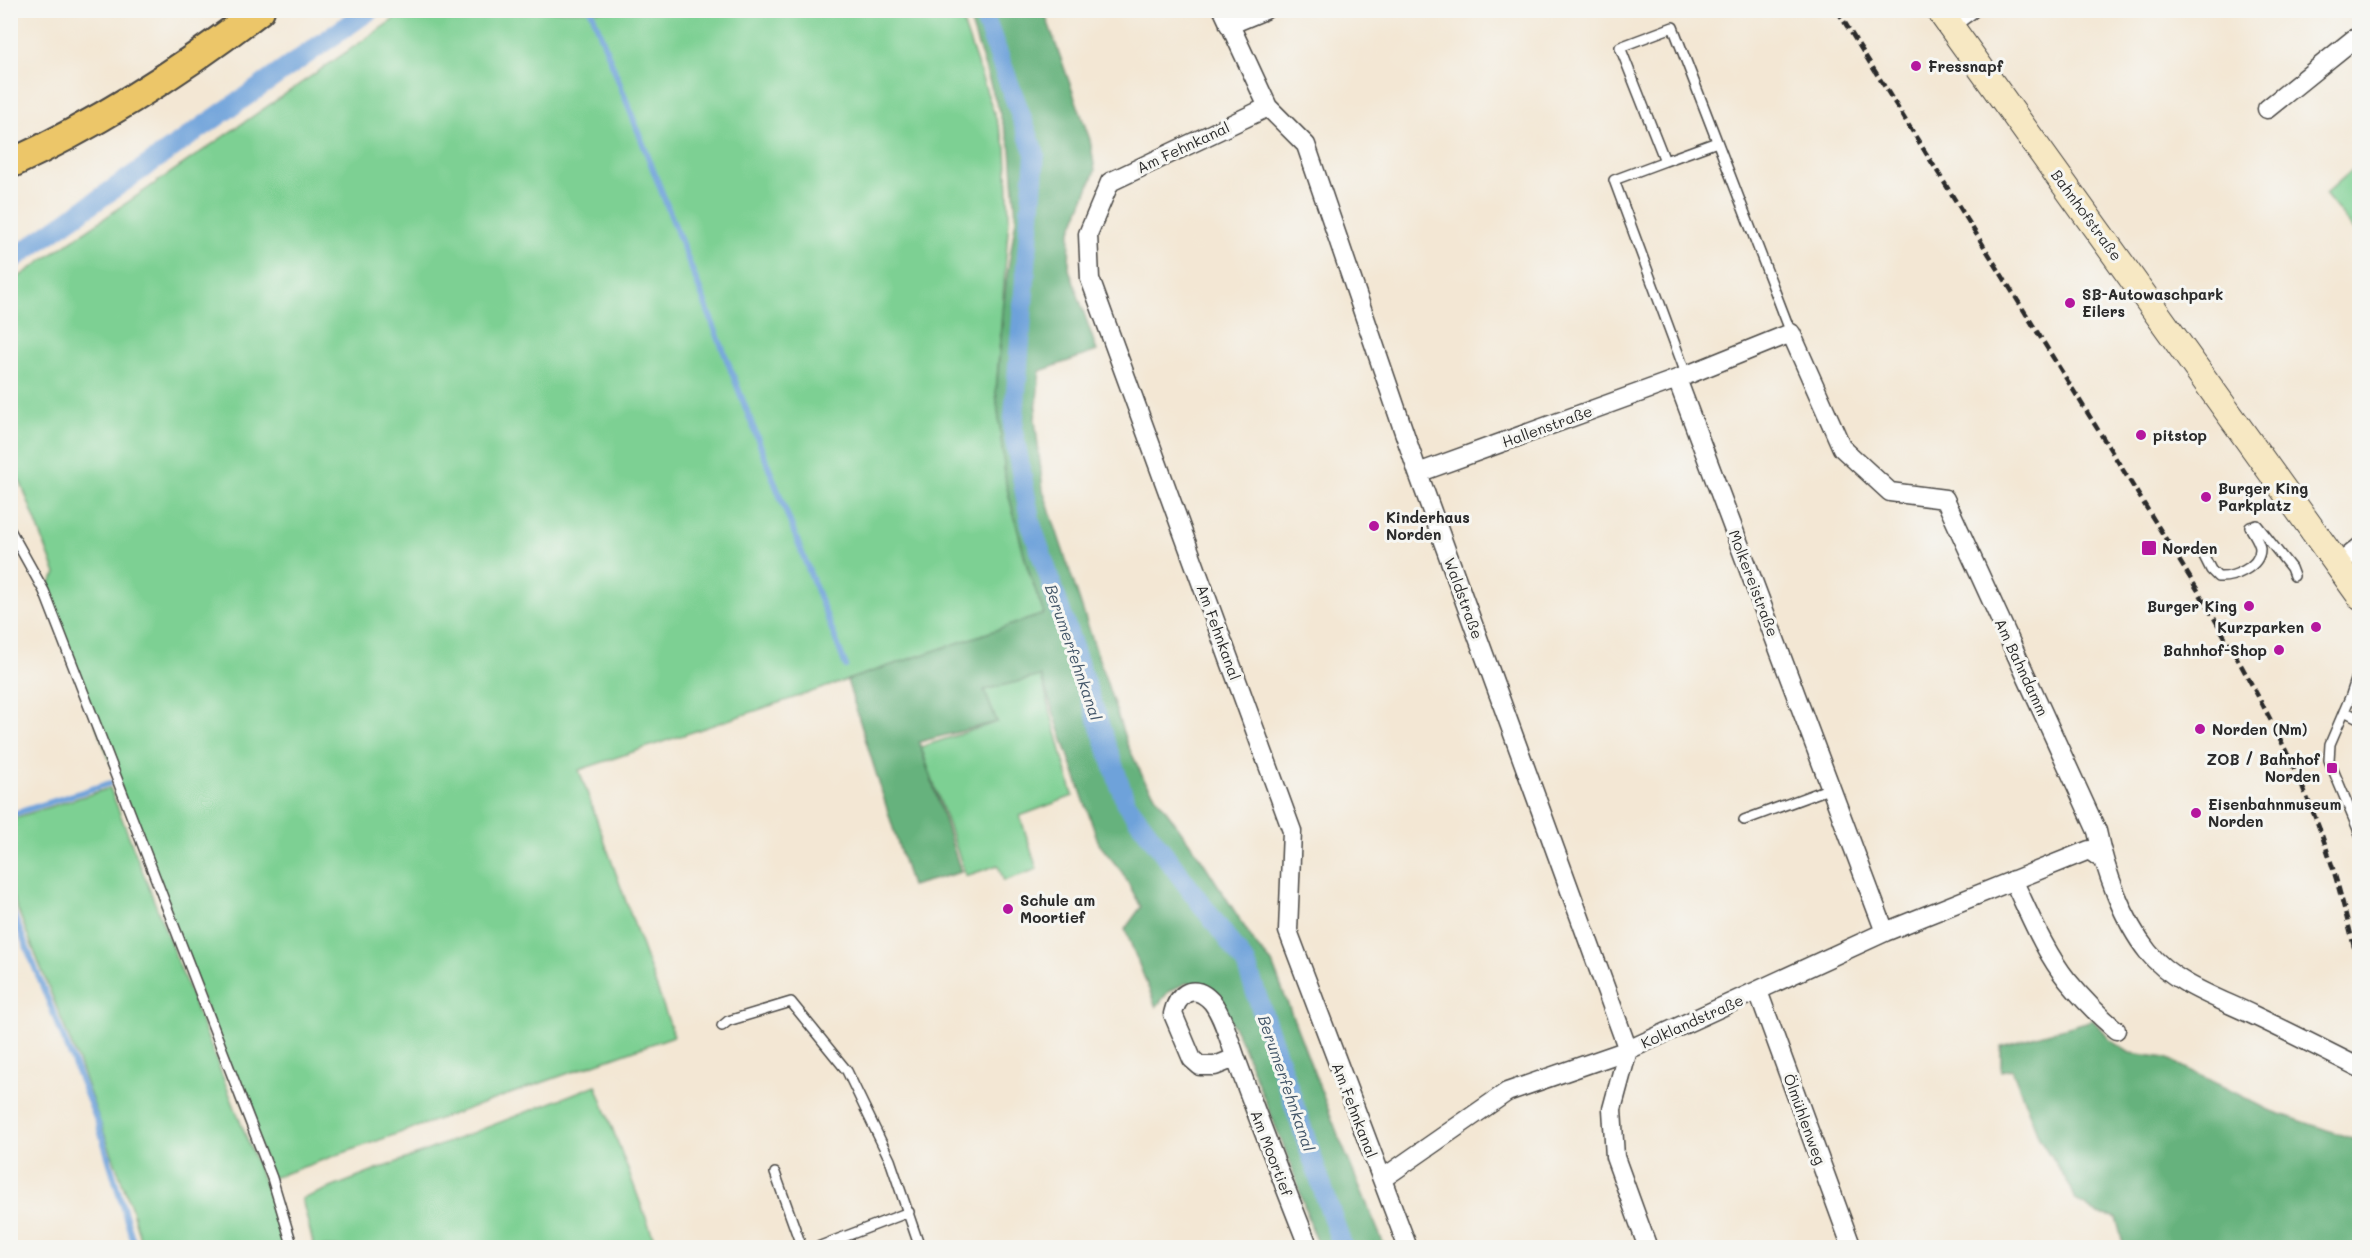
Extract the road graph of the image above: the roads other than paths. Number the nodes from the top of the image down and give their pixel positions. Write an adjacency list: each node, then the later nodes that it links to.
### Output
1 (260, 10): 10 (main road)
2 (1265, 10): 4 (street, Waldstraße)
3 (1953, 15): 17 (main road, Bahnhofstraße)
4 (1226, 18): 6 (street, Waldstraße)
5 (2360, 34): 7 (street)
6 (1268, 107): 13 (street, Waldstraße); 37 (street, Am Fehnkanal)
7 (2267, 109)
8 (1718, 142): 9 (lane); 9 (lane); 11 (lane)
9 (1665, 161): 12 (lane)
10 (10, 164)
11 (1791, 333): 12 (street); 27 (street, Am Bahndamm)
12 (1682, 376): 13 (street, Hallenstraße); 24 (street, Molkereistraße)
13 (1418, 473): 33 (street, Waldstraße)
14 (10, 530): 39 (lane)
15 (2360, 548): 17 (street)
16 (2202, 552): 18 (lane)
17 (2338, 565): 19 (main road, Bahnhofstraße)
18 (2294, 576)
19 (2360, 596)
20 (2360, 668): 21 (lane)
21 (2355, 692): 22 (lane)
22 (2344, 711): 23 (lane); 26 (lane)
23 (2360, 718)
24 (1831, 788): 25 (lane); 29 (street, Molkereistraße)
25 (1744, 820)
26 (2360, 834)
27 (2103, 860): 28 (street, Kolklandstraße); 35 (street, Am Bahndamm)
28 (2013, 880): 29 (street, Kolklandstraße); 32 (street)
29 (1885, 932): 30 (street, Kolklandstraße)
30 (1758, 991): 33 (street, Kolklandstraße); 46 (street, Ölmühlenweg)
31 (722, 1026): 38 (lane)
32 (2116, 1030)
33 (1628, 1050): 37 (street, Kolklandstraße); 45 (street)
34 (1235, 1058): 43 (street, Am Moortief)
35 (2360, 1068)
36 (775, 1173): 40 (lane)
37 (1382, 1179): 44 (street, Am Fehnkanal)
38 (909, 1212): 41 (lane); 42 (lane)
39 (293, 1248)
40 (802, 1248)
41 (815, 1248)
42 (920, 1248)
43 (1309, 1248)
44 (1408, 1248)
45 (1648, 1248)
46 (1852, 1248)

